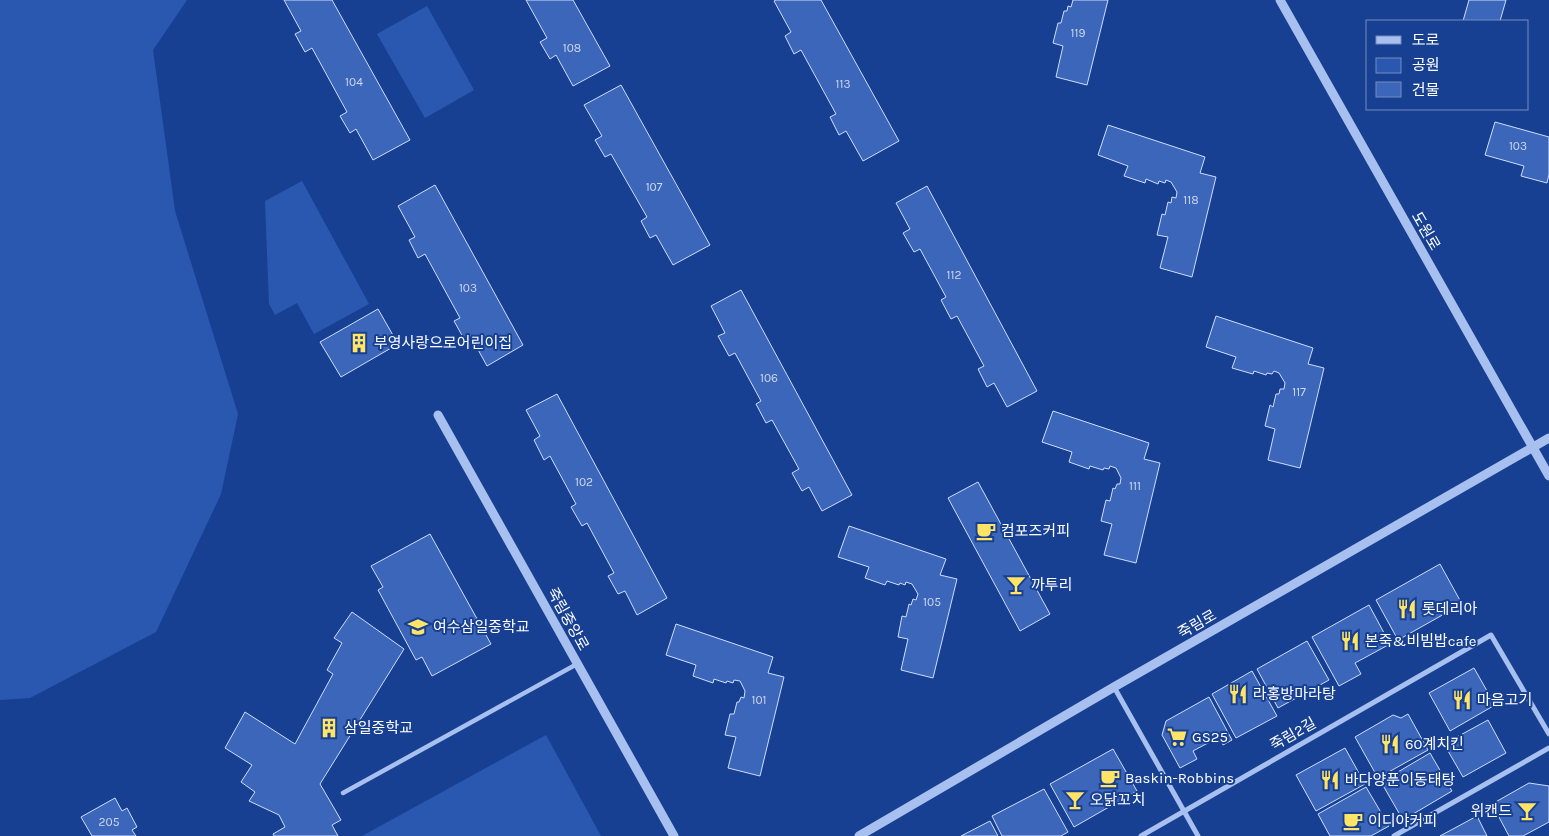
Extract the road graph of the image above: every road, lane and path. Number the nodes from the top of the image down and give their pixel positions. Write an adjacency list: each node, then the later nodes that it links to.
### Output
1 (1280, 0): 4 (street, 도원로)
2 (438, 415): 6 (street, 죽림중앙로)
3 (1549, 438): 4 (street, 죽림로)
4 (1533, 447): 5 (street, 도원로); 7 (street, 죽림로)
5 (1549, 476)
6 (577, 664): 10 (street); 12 (street, 죽림중앙로)
7 (1114, 687): 11 (street); 13 (street, 죽림로)
8 (1549, 734): 11 (street, 죽림2길)
9 (1549, 748): 16 (street)
10 (343, 793)
11 (1184, 811): 14 (street, 죽림2길); 15 (street)
12 (674, 836)
13 (859, 836)
14 (1141, 836)
15 (1198, 836)
16 (1394, 836)

